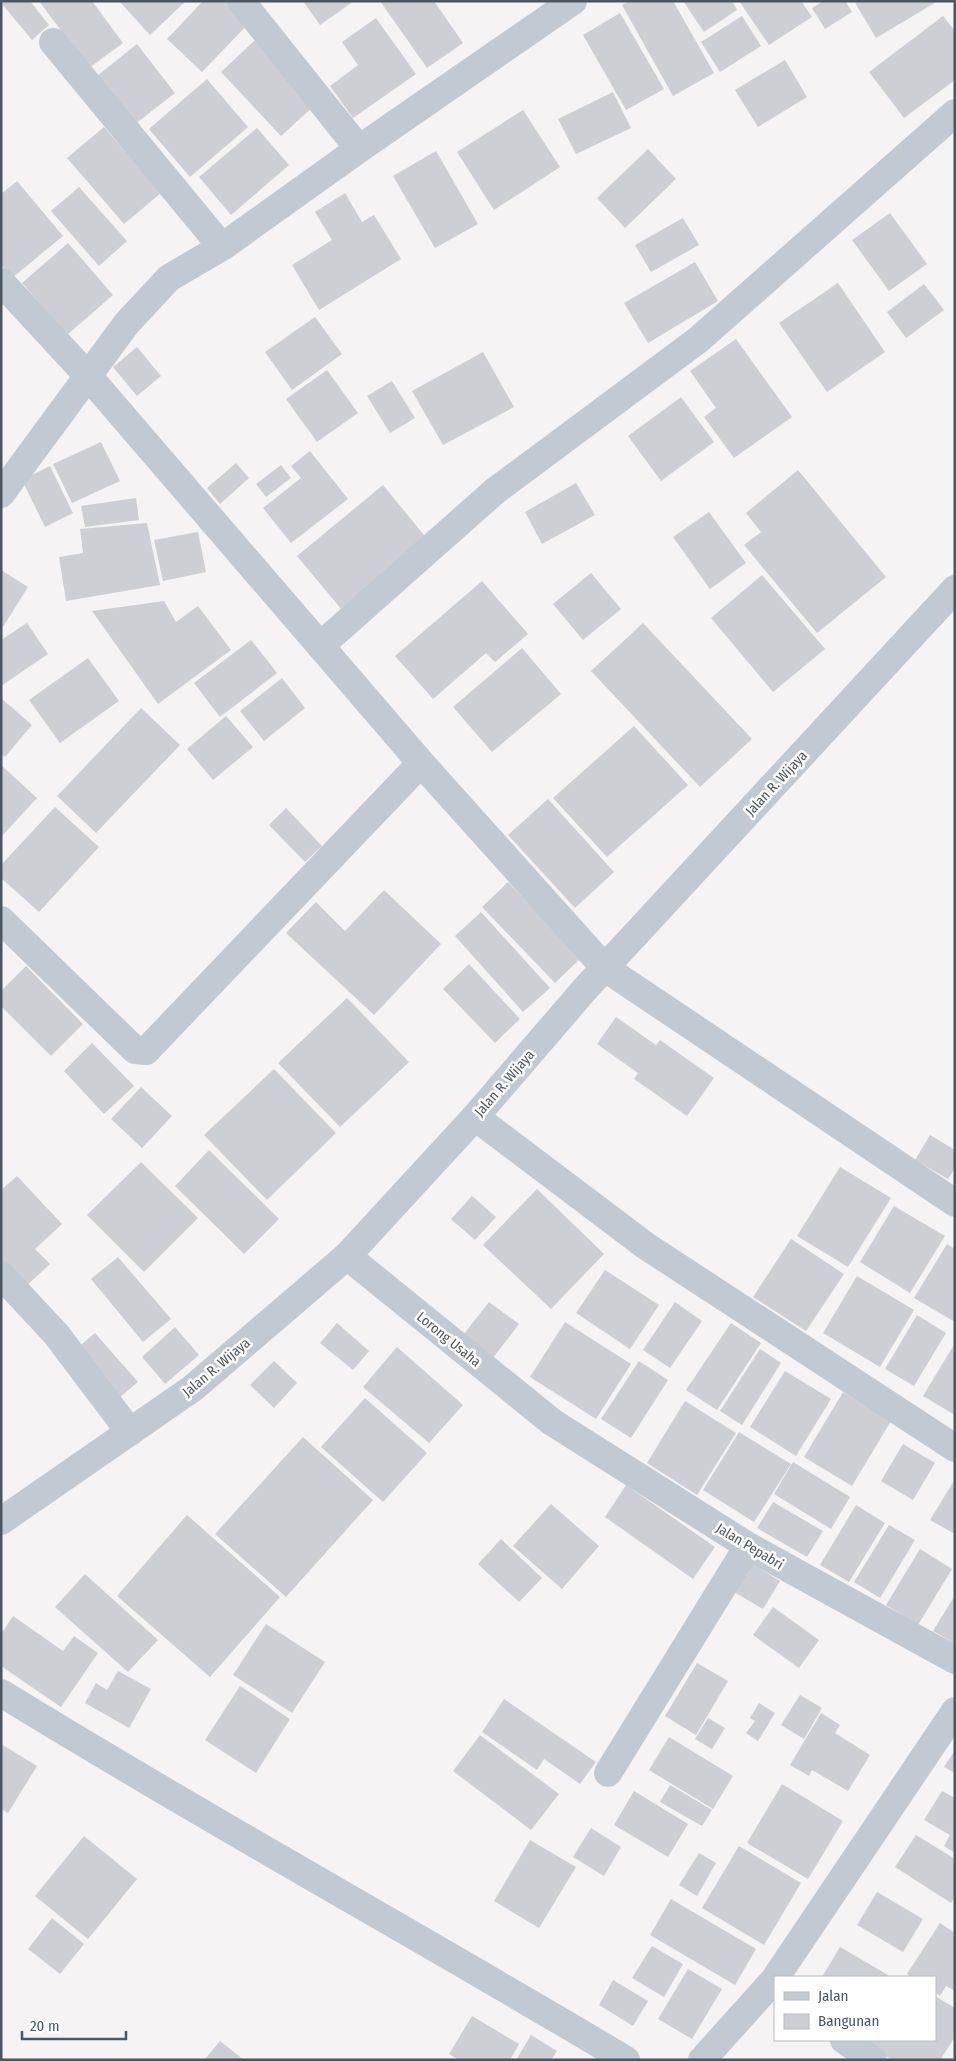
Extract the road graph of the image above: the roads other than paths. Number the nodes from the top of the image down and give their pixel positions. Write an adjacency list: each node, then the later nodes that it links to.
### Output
1 (241, 1): 5 (street)
2 (573, 1): 5 (street)
3 (53, 42): 6 (street)
4 (955, 113): 11 (street)
5 (359, 148): 6 (street)
6 (222, 247): 8 (street)
7 (1, 282): 8 (street)
8 (89, 377): 9 (street); 11 (street)
9 (1, 494)
10 (955, 589): 14 (street, Jalan R. Wijaya)
11 (320, 646): 12 (street)
12 (421, 763): 13 (street); 14 (street)
13 (1, 920)
14 (605, 968): 15 (street, Jalan R. Wijaya); 16 (street)
15 (476, 1117): 17 (street, Jalan R. Wijaya); 21 (street)
16 (955, 1203)
17 (347, 1256): 19 (street, Lorong Usaha); 20 (street, Jalan R. Wijaya)
18 (1, 1275): 20 (street)
19 (552, 1422): 23 (street, Jalan Pepabri)
20 (130, 1432): 22 (street, Jalan R. Wijaya)
21 (955, 1448)
22 (1, 1521)
23 (748, 1546): 24 (street, Jalan Pepabri); 27 (street)
24 (955, 1660)
25 (1, 1693): 31 (street)
26 (955, 1711): 28 (street)
27 (608, 1773)
28 (779, 1976)
29 (773, 1985): 32 (street)
30 (845, 2041): 33 (street)
31 (626, 2060)
32 (702, 2060)
33 (873, 2060)

